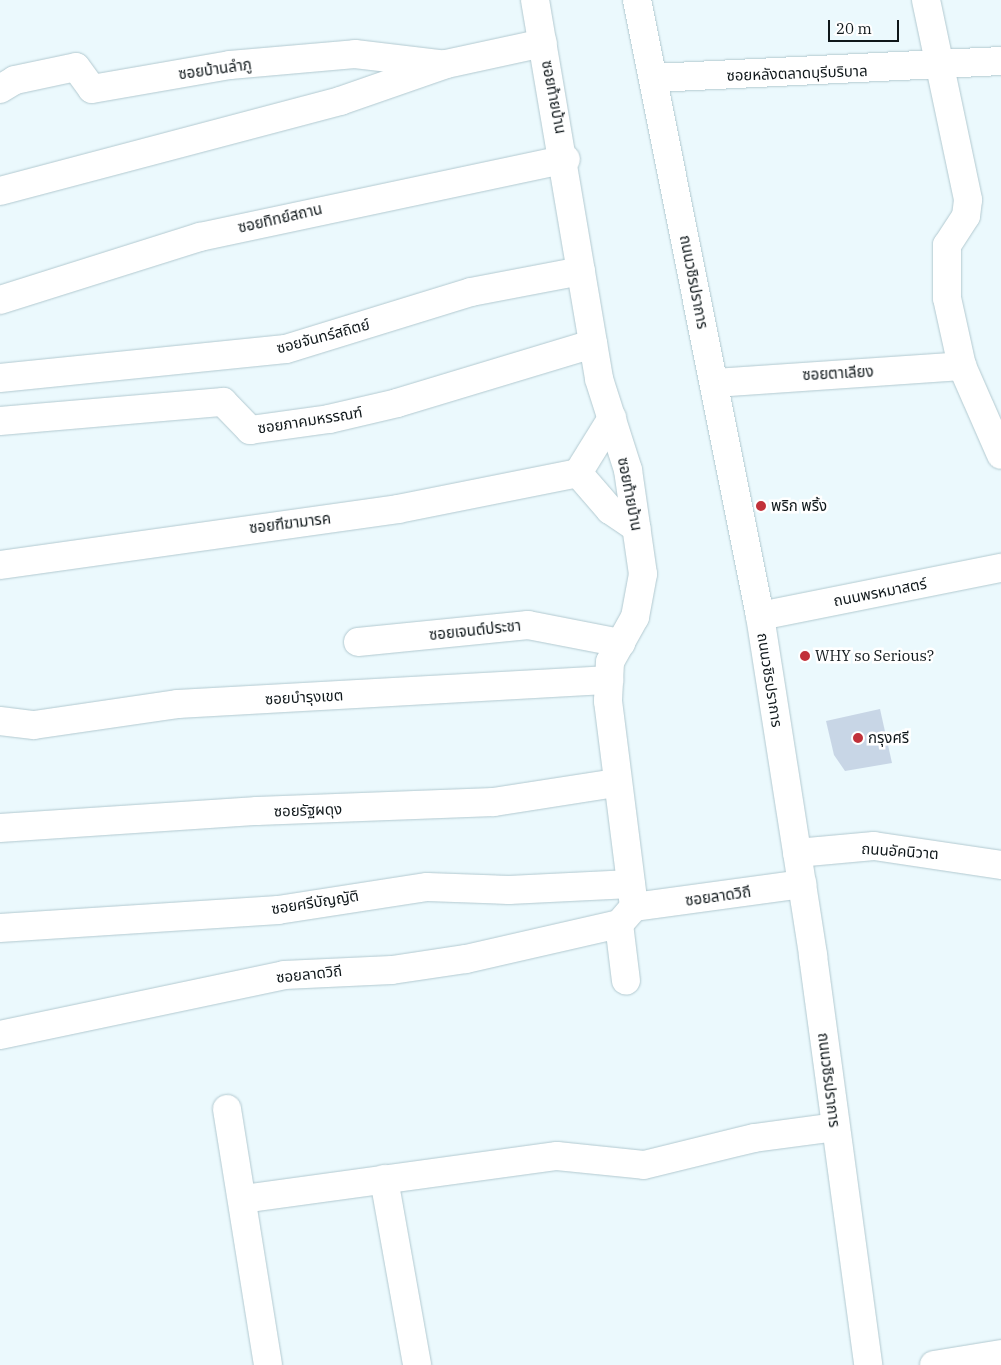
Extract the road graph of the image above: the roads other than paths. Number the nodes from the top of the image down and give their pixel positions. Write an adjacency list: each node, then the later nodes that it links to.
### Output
1 (535, 0): 4 (street, ซอยท้ายบ้าน)
2 (637, 0): 8 (street, ถนนวชิรปราการ)
3 (926, 0): 7 (street)
4 (543, 42): 6 (street, ซอยบ้านลำภู); 10 (street, ซอยท้ายบ้าน)
5 (1001, 61): 7 (street, ซอยหลังตลาดบุรีบริบาล)
6 (446, 64): 9 (street, ซอยบ้านลำภู); 11 (street, ซอยบ้านลำภู)
7 (939, 67): 8 (street, ซอยหลังตลาดบุรีบริบาล); 15 (street)
8 (654, 78): 17 (street, ถนนวชิรปราการ)
9 (0, 89)
10 (566, 160): 12 (street, ซอยท้ายบ้าน); 13 (street, ซอยทิทย์สถาน)
11 (0, 191)
12 (581, 271): 14 (street, ซอยท้ายบ้าน); 16 (street, ซอยจันทร์สถิตย์)
13 (0, 300)
14 (593, 344): 18 (street, ซอยท้ายบ้าน); 19 (street, ซอยภาคมหรรณฑ์)
15 (962, 366): 17 (street, ซอยตาเลียง); 20 (street)
16 (0, 378)
17 (714, 383): 25 (street, ถนนวชิรปราการ)
18 (612, 418): 21 (street); 22 (street, ซอยท้ายบ้าน)
19 (0, 421)
20 (1001, 455)
21 (578, 472): 22 (street); 23 (street, ซอยฑีฆามารค)
22 (637, 528): 27 (street, ซอยท้ายบ้าน)
23 (0, 564)
24 (1001, 568): 25 (street, ถนนพรหมาสตร์)
25 (760, 616): 32 (street, ถนนวชิรปราการ)
26 (358, 642): 27 (street, ซอยเจนต์ประชา)
27 (621, 643): 28 (street, ซอยท้ายบ้าน)
28 (609, 680): 29 (street, ซอยบำรุงเขต); 30 (street, ซอยท้ายบ้าน)
29 (0, 720)
30 (616, 783): 31 (street, ซอยรัฐผดุง); 35 (street, ซอยท้ายบ้าน)
31 (0, 828)
32 (797, 853): 33 (street, ถนนอัคนิวาต); 34 (street, ถนนวชิรปราการ)
33 (1001, 865)
34 (802, 884): 35 (street, ซอยลาดวิถี); 40 (street, ถนนวชิรปราการ)
35 (628, 905): 36 (street, ซอยศรีบัญญัติ); 37 (street, ซอยท้ายบ้าน); 38 (street, ซอยลาดวิถี)
36 (0, 928)
37 (626, 981)
38 (0, 1036)
39 (228, 1109): 42 (street)
40 (835, 1127): 41 (street); 46 (street, ถนนวชิรปราการ)
41 (384, 1179): 42 (street); 45 (street)
42 (243, 1199): 44 (street)
43 (1001, 1354): 47 (street)
44 (268, 1365)
45 (417, 1365)
46 (868, 1365)
47 (934, 1365)

